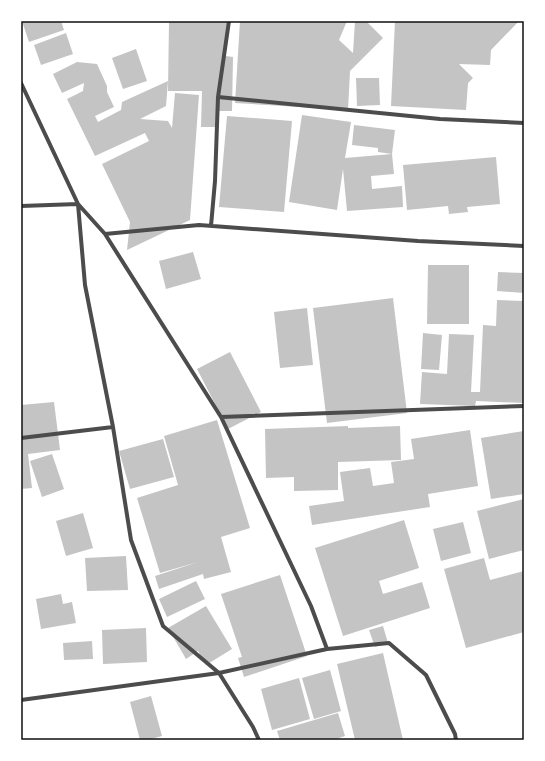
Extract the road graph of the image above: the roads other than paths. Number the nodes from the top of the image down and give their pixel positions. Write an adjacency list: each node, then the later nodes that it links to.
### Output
1 (229, 21): 3 (street)
2 (21, 83): 5 (street)
3 (218, 97): 4 (street); 7 (street)
4 (524, 123)
5 (78, 204): 6 (street); 8 (street); 12 (street)
6 (21, 206)
7 (211, 226): 8 (street); 9 (street)
8 (105, 234): 11 (street)
9 (524, 246)
10 (524, 406): 11 (street)
11 (221, 417): 14 (street)
12 (113, 427): 13 (street); 15 (street)
13 (21, 438)
14 (327, 649): 15 (street); 18 (street)
15 (219, 673): 16 (street); 17 (street)
16 (21, 700)
17 (259, 740)
18 (456, 740)

